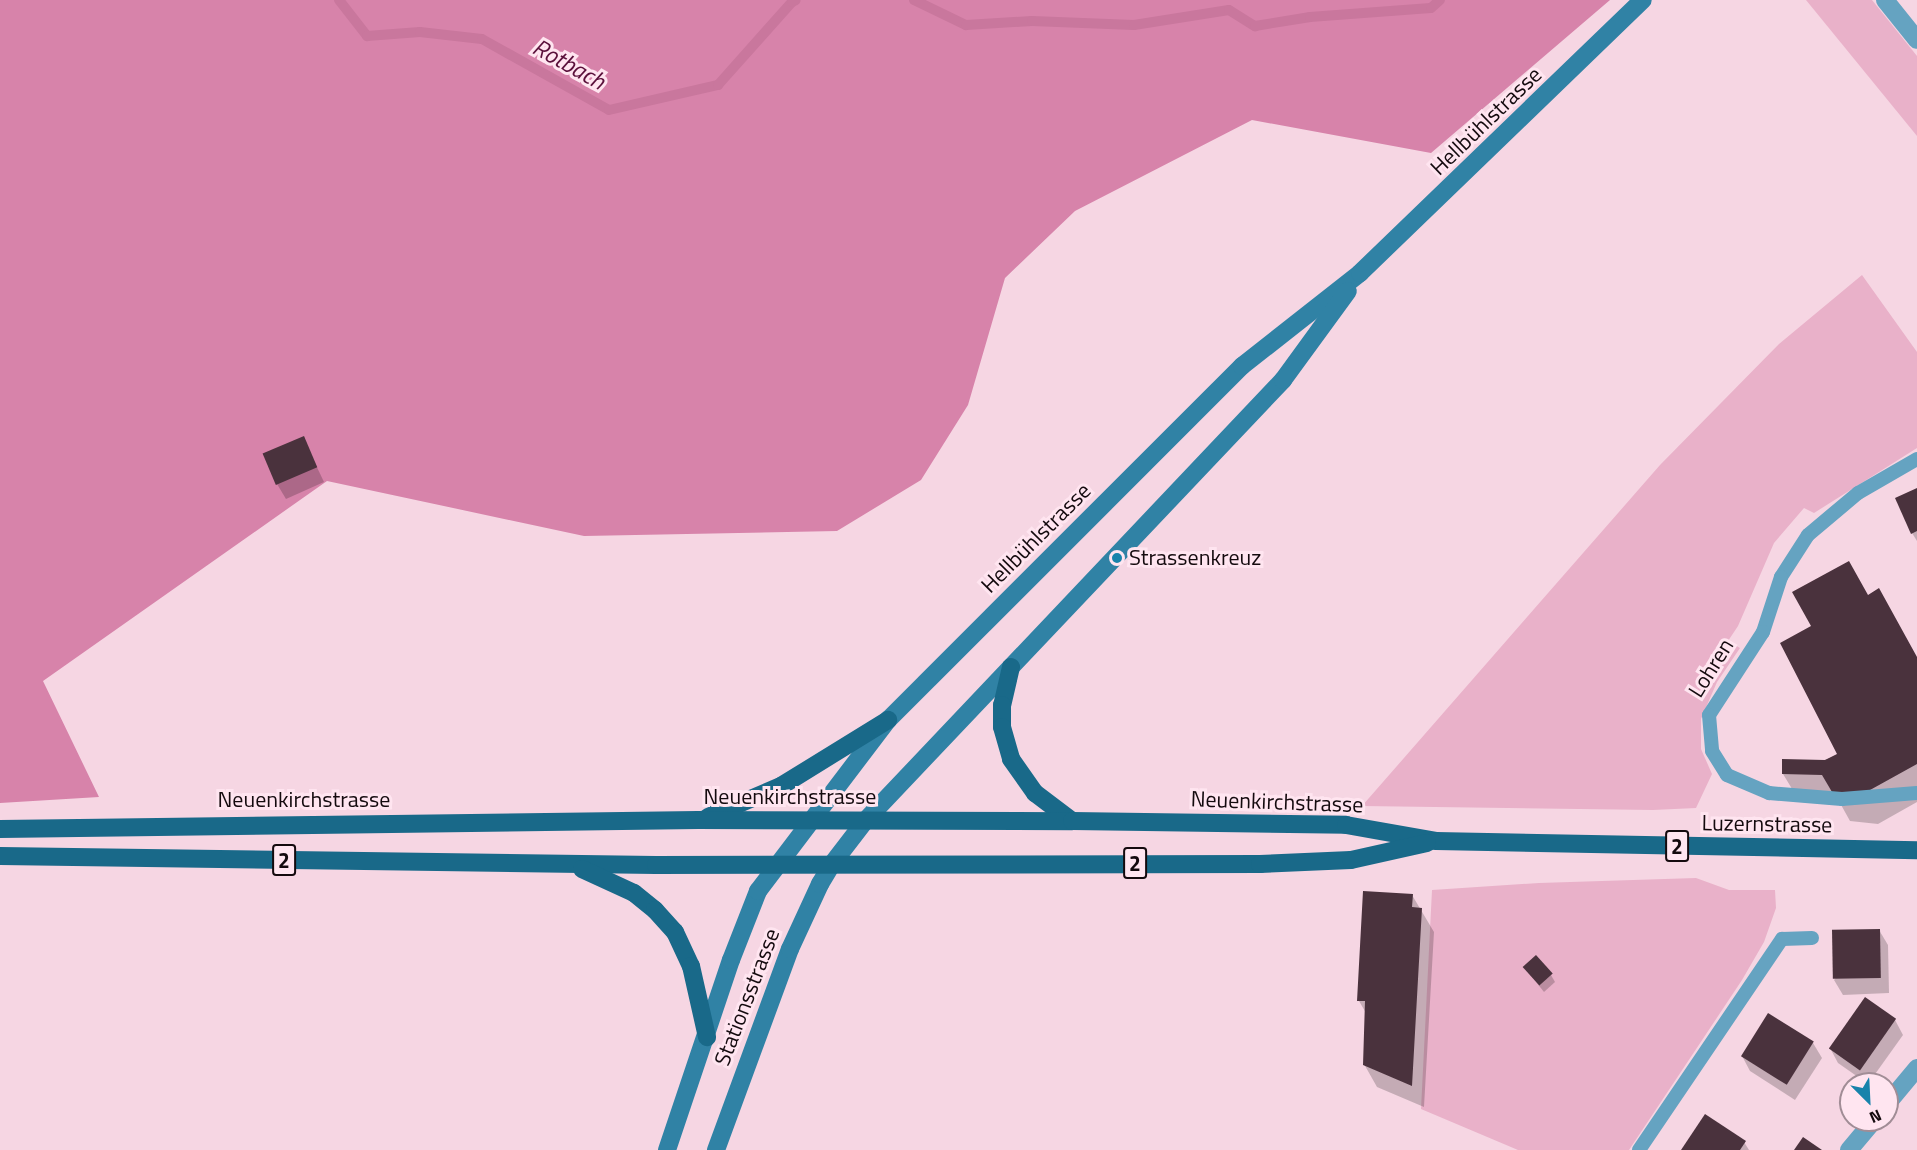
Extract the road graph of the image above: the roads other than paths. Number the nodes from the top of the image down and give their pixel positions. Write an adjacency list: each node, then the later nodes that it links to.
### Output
1 (1643, 0): 4 (main road, Hellbühlstrasse)
2 (1885, 0): 3 (street)
3 (1917, 40)
4 (1360, 273): 6 (main road, Hellbühlstrasse); 7 (main road, Hellbühlstrasse)
5 (1917, 459): 8 (lane, Lohren)
6 (1011, 667): 10 (main road, Hellbühlstrasse); 11 (main road)
7 (888, 720): 9 (main road); 12 (main road, Hellbühlstrasse)
8 (1917, 793)
9 (698, 820): 12 (main road, Neuenkirchstrasse / 2); 13 (main road, Neuenkirchstrasse / 2)
10 (865, 821): 11 (main road, Neuenkirchstrasse / 2); 12 (main road, Neuenkirchstrasse / 2); 18 (main road, Hellbühlstrasse)
11 (1072, 821): 14 (main road, Neuenkirchstrasse / 2)
12 (812, 822): 19 (main road, Hellbühlstrasse)
13 (0, 829)
14 (1436, 841): 15 (main road, Luzernstrasse / 2); 18 (main road, 2)
15 (1917, 850)
16 (0, 856): 17 (main road, 2)
17 (569, 864): 19 (main road, 2); 21 (main road)
18 (832, 864): 19 (main road, 2); 26 (main road, Stationsstrasse)
19 (776, 865): 21 (main road, Stationsstrasse)
20 (1812, 938): 27 (lane)
21 (707, 1037): 25 (main road, Stationsstrasse)
22 (1917, 1068): 23 (street)
23 (1899, 1090)
24 (1864, 1132): 28 (street)
25 (667, 1150)
26 (716, 1150)
27 (1639, 1150)
28 (1849, 1150)

